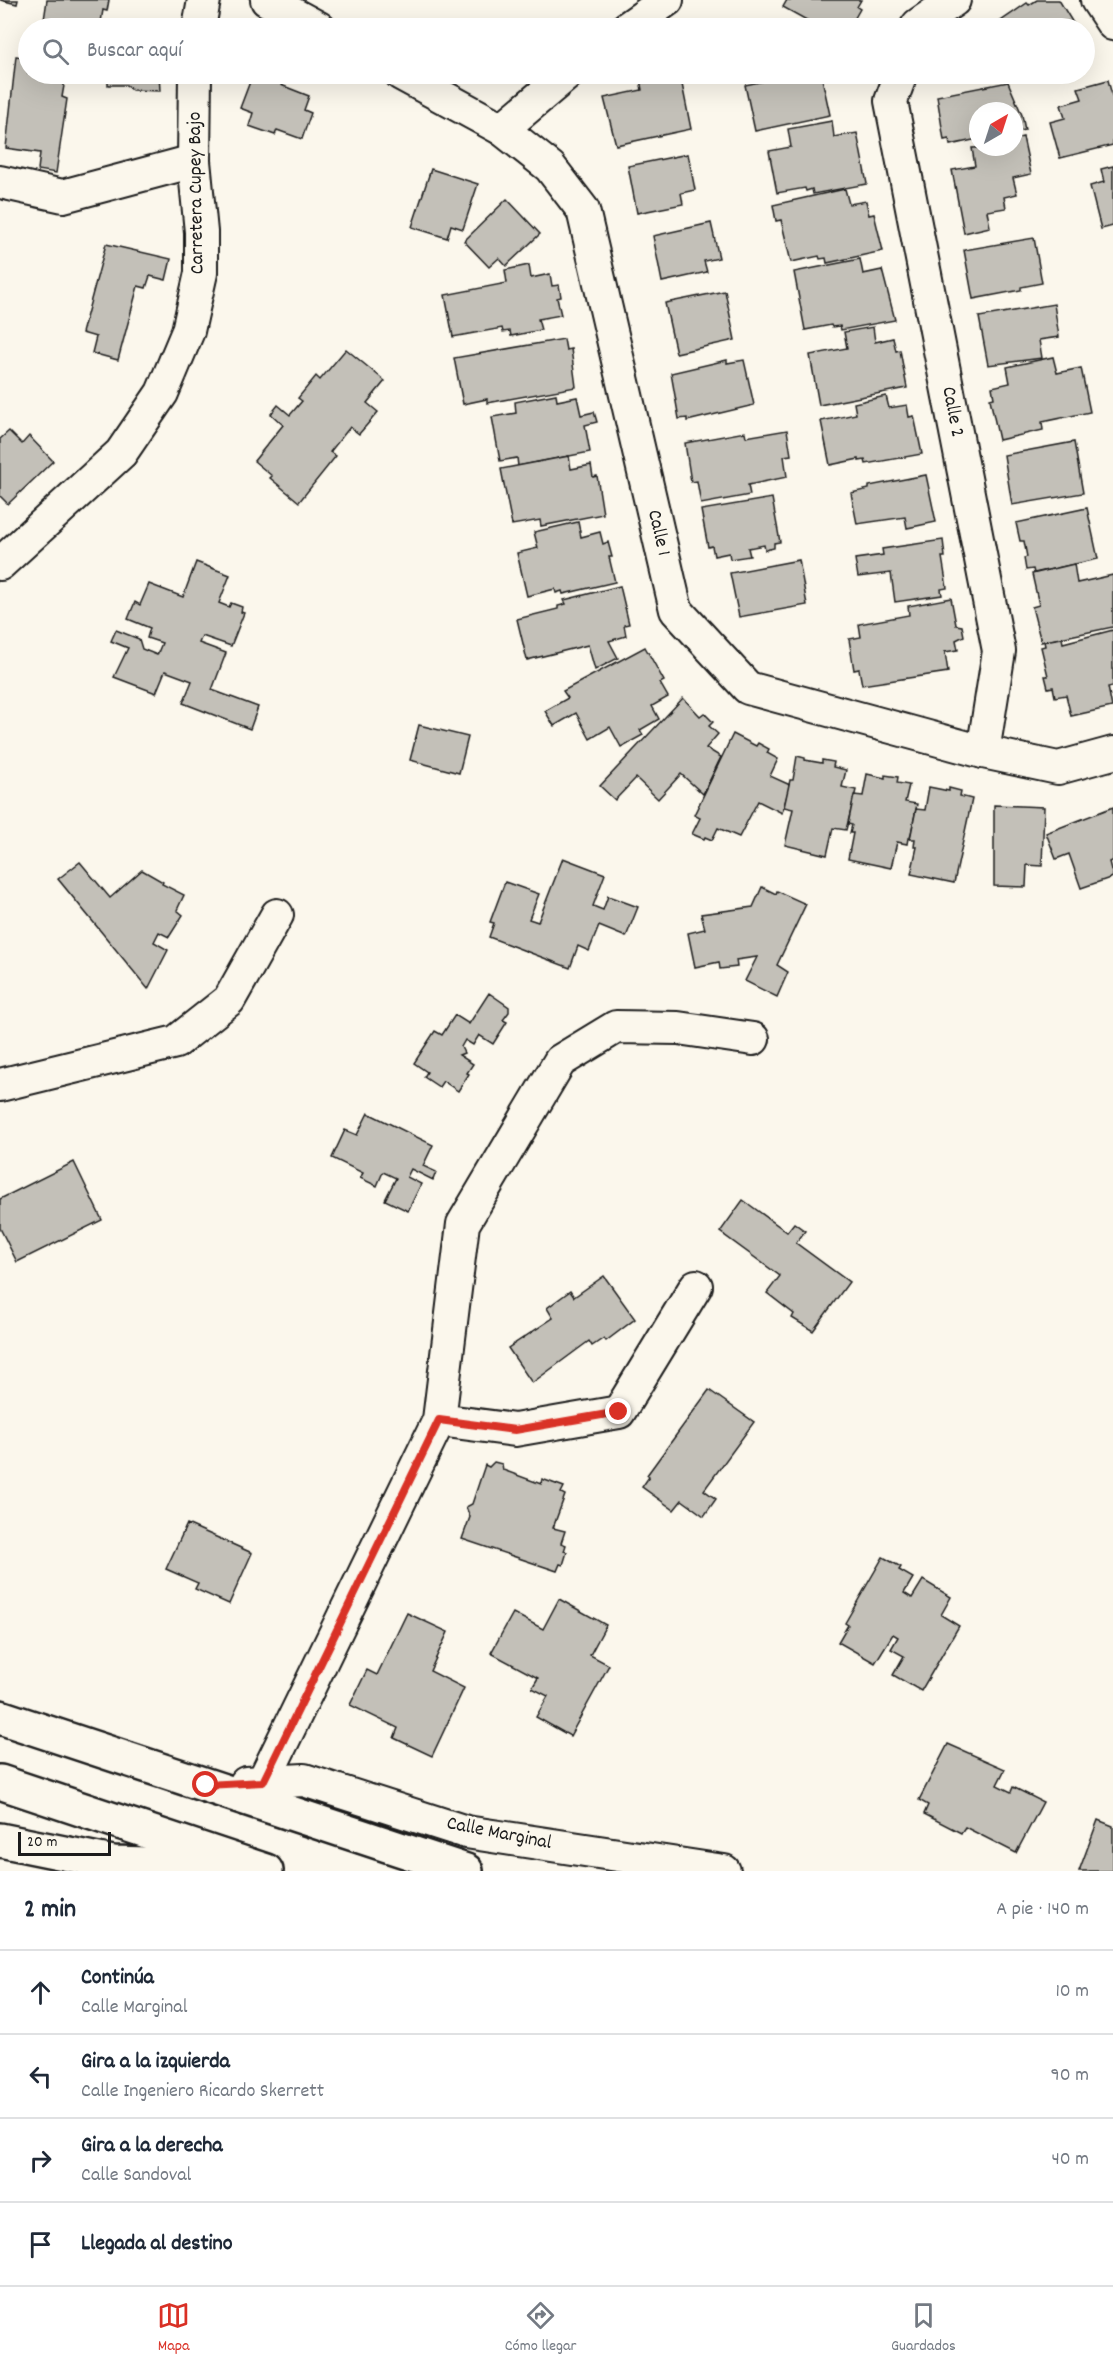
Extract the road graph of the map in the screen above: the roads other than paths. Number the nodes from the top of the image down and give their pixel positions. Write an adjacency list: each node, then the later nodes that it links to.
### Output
1 (204, 0): 6 (street)
2 (267, 0): 7 (street)
3 (667, 0): 8 (street)
4 (954, 0): 9 (street)
5 (1097, 0): 10 (street)
6 (201, 18)
7 (300, 18)
8 (641, 18)
9 (928, 18)
10 (1113, 24)
11 (195, 84): 16 (street, Carretera Cupey Bajo)
12 (419, 84): 15 (street, Calle 1)
13 (555, 84): 15 (street)
14 (897, 84): 19 (street, Calle 2)
15 (502, 129): 19 (street, Calle 1)
16 (194, 161): 17 (street); 18 (street, Carretera Cupey Bajo)
17 (0, 182)
18 (0, 564)
19 (983, 752): 20 (street, Calle 1)
20 (1113, 753)
21 (277, 915): 23 (street)
22 (753, 1039): 25 (street)
23 (0, 1085)
24 (696, 1286): 25 (street)
25 (439, 1420): 28 (street)
26 (9, 1717): 29 (main road)
27 (0, 1782): 31 (main road)
28 (263, 1782): 29 (street, Calle Marginal); 33 (street, Calle Marginal)
29 (206, 1785): 32 (main road)
30 (0, 1840): 31 (main road)
31 (260, 1869)
32 (466, 1871)
33 (724, 1871)

